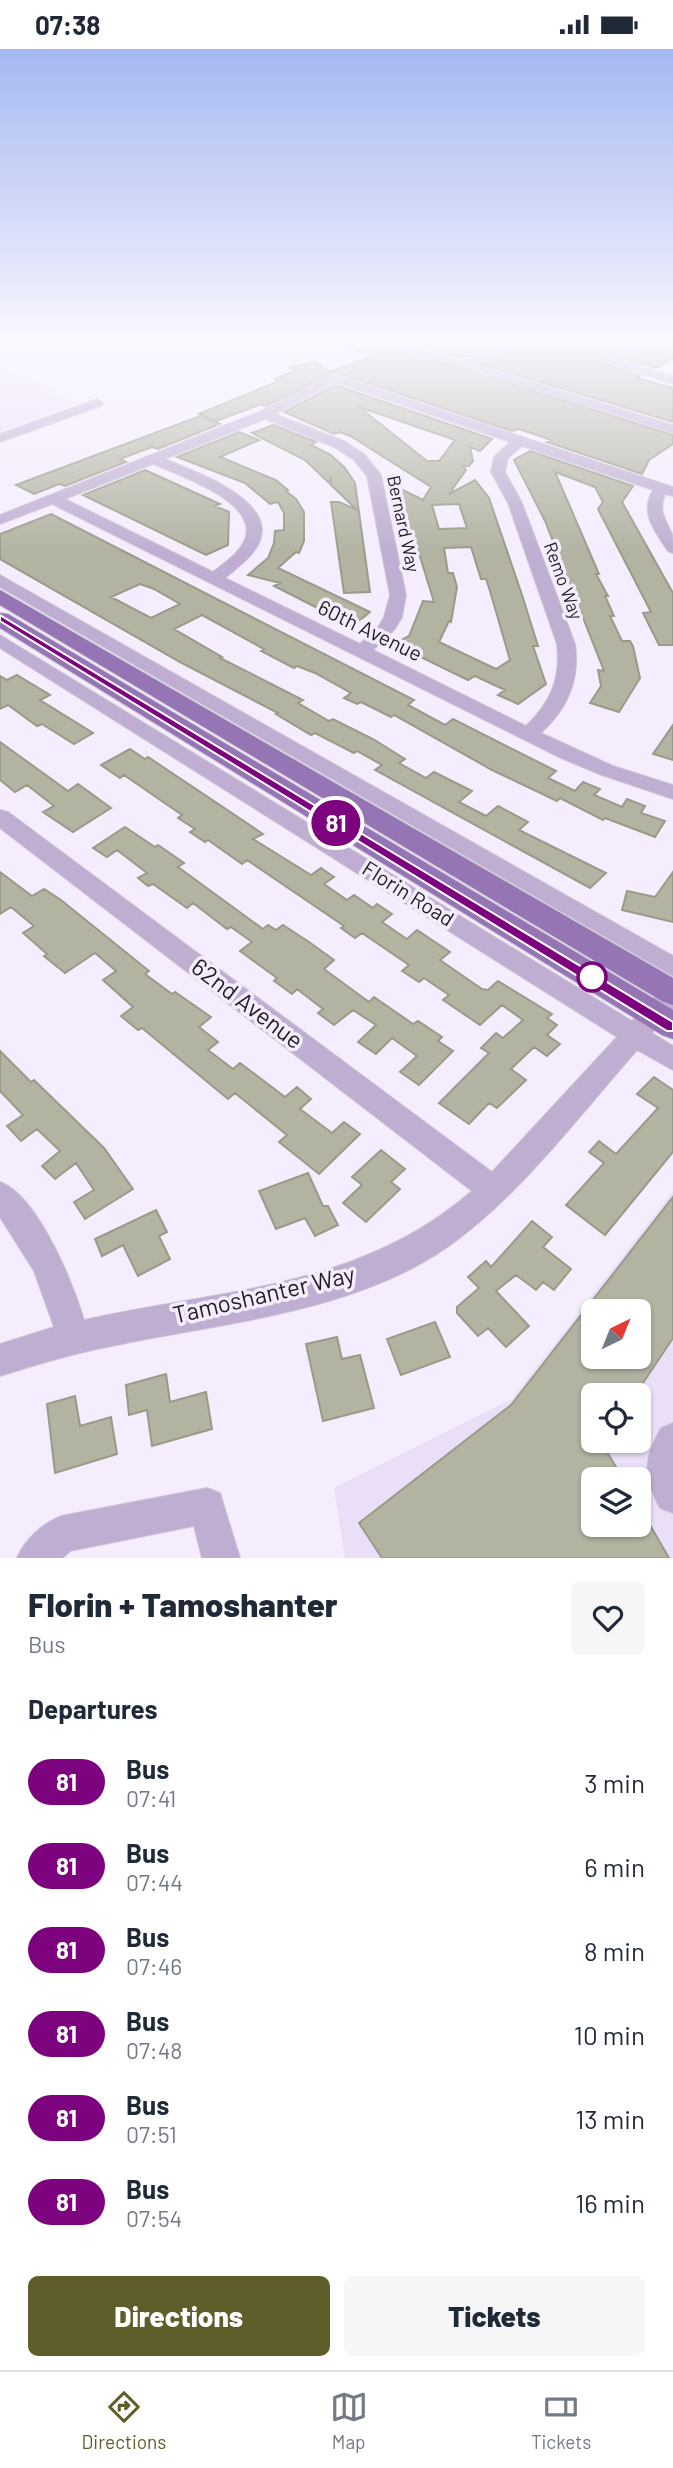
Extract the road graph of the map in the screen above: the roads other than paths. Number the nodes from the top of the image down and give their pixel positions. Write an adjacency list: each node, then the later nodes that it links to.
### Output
1 (71, 412): 7 (street)
2 (268, 412): 5 (street)
3 (437, 412): 8 (street)
4 (618, 412): 6 (street)
5 (265, 414): 9 (street); 19 (street, Bernard Way)
6 (673, 429)
7 (0, 438)
8 (520, 440): 10 (street); 20 (street, Remo Way)
9 (153, 459): 11 (street); 14 (street)
10 (667, 490): 13 (street)
11 (53, 499): 12 (street); 14 (street, 60th Avenue)
12 (0, 520)
13 (673, 548)
14 (214, 579): 19 (street, 60th Avenue)
15 (0, 580): 23 (street)
16 (0, 596): 24 (main road, Florin Road)
17 (0, 618): 24 (main road, Florin Road)
18 (0, 641): 24 (street, Florin Road)
19 (361, 652): 20 (street, 60th Avenue)
20 (528, 735): 21 (street, 60th Avenue)
21 (673, 792)
22 (0, 817): 26 (street, 62nd Avenue)
23 (673, 967)
24 (658, 1017): 25 (street, Florin Road); 26 (street, Tamoshanter Way)
25 (673, 1059)
26 (494, 1190): 28 (street, Tamoshanter Way)
27 (0, 1195): 28 (street)
28 (72, 1336): 29 (street, Tamoshanter Way)
29 (0, 1360)
30 (673, 1440): 31 (street)
31 (673, 1495)
32 (36, 1558): 33 (street)
33 (221, 1558)

